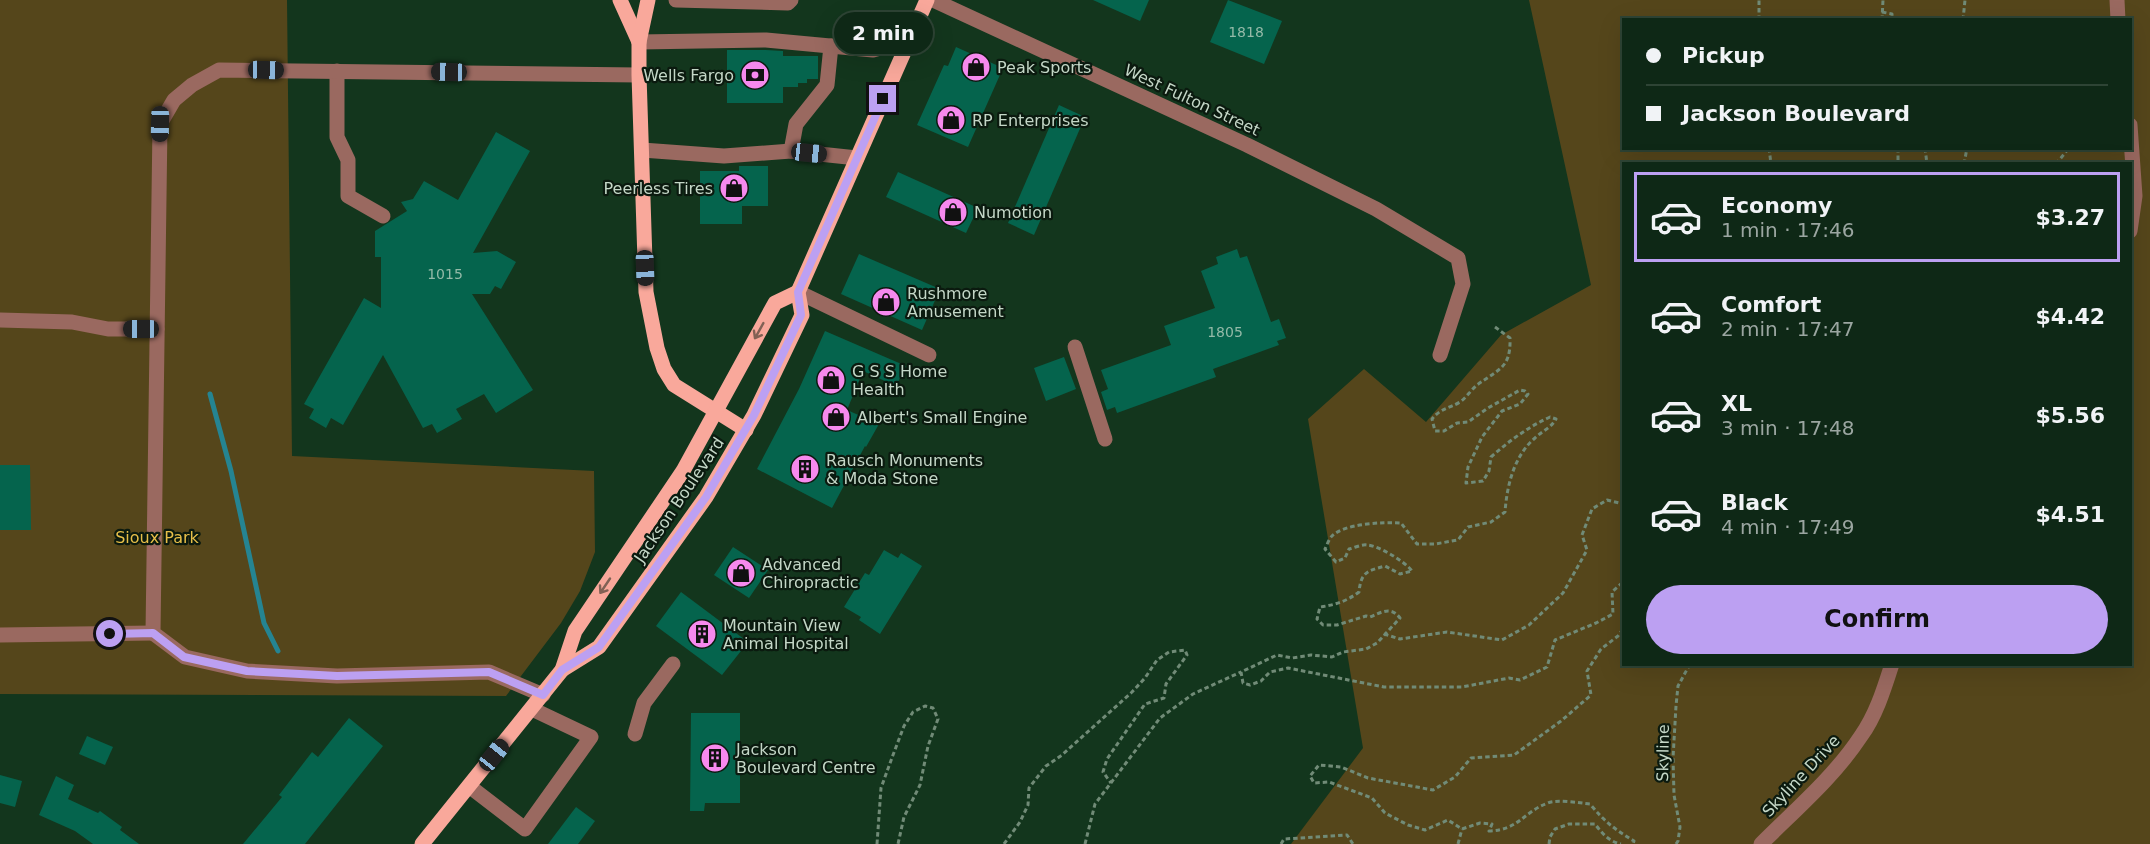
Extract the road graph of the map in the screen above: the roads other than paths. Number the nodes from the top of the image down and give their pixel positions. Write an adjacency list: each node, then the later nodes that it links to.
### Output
1 (620, 0): 10 (main road)
2 (648, 0): 10 (main road)
3 (676, 0): 4 (street)
4 (791, 0)
5 (927, 0): 9 (main road, Jackson Boulevard)
6 (933, 0): 25 (street, West Fulton Street)
7 (2116, 0): 8 (street)
8 (2118, 18)
9 (909, 40): 11 (street); 17 (main road, Jackson Boulevard)
10 (639, 42): 11 (street); 13 (main road)
11 (831, 46): 16 (street)
12 (338, 71): 13 (street); 19 (street); 22 (street)
13 (639, 75): 14 (main road)
14 (642, 150): 16 (street); 26 (main road)
15 (2131, 150): 18 (street)
16 (791, 152): 17 (street)
17 (857, 158): 20 (main road, Jackson Boulevard)
18 (2132, 214)
19 (383, 216)
20 (798, 292): 24 (street); 26 (main road, Jackson Boulevard, one-way to 26); 27 (main road, Jackson Boulevard)
21 (0, 320): 22 (street)
22 (157, 329): 29 (street)
23 (1075, 347): 28 (street)
24 (929, 355)
25 (1440, 355)
26 (715, 412): 27 (main road); 33 (main road, Jackson Boulevard, one-way to 33)
27 (746, 430): 33 (main road, Jackson Boulevard)
28 (1105, 439)
29 (153, 633): 30 (street); 34 (street)
30 (0, 635)
31 (673, 664): 36 (street)
32 (1891, 666): 39 (street, Skyline Drive)
33 (562, 670): 34 (main road, Jackson Boulevard)
34 (543, 695): 35 (main road, Jackson Boulevard)
35 (532, 709): 37 (main road, Jackson Boulevard); 37 (street)
36 (635, 734)
37 (469, 786): 38 (main road, Jackson Boulevard)
38 (422, 844)
39 (1761, 844)

